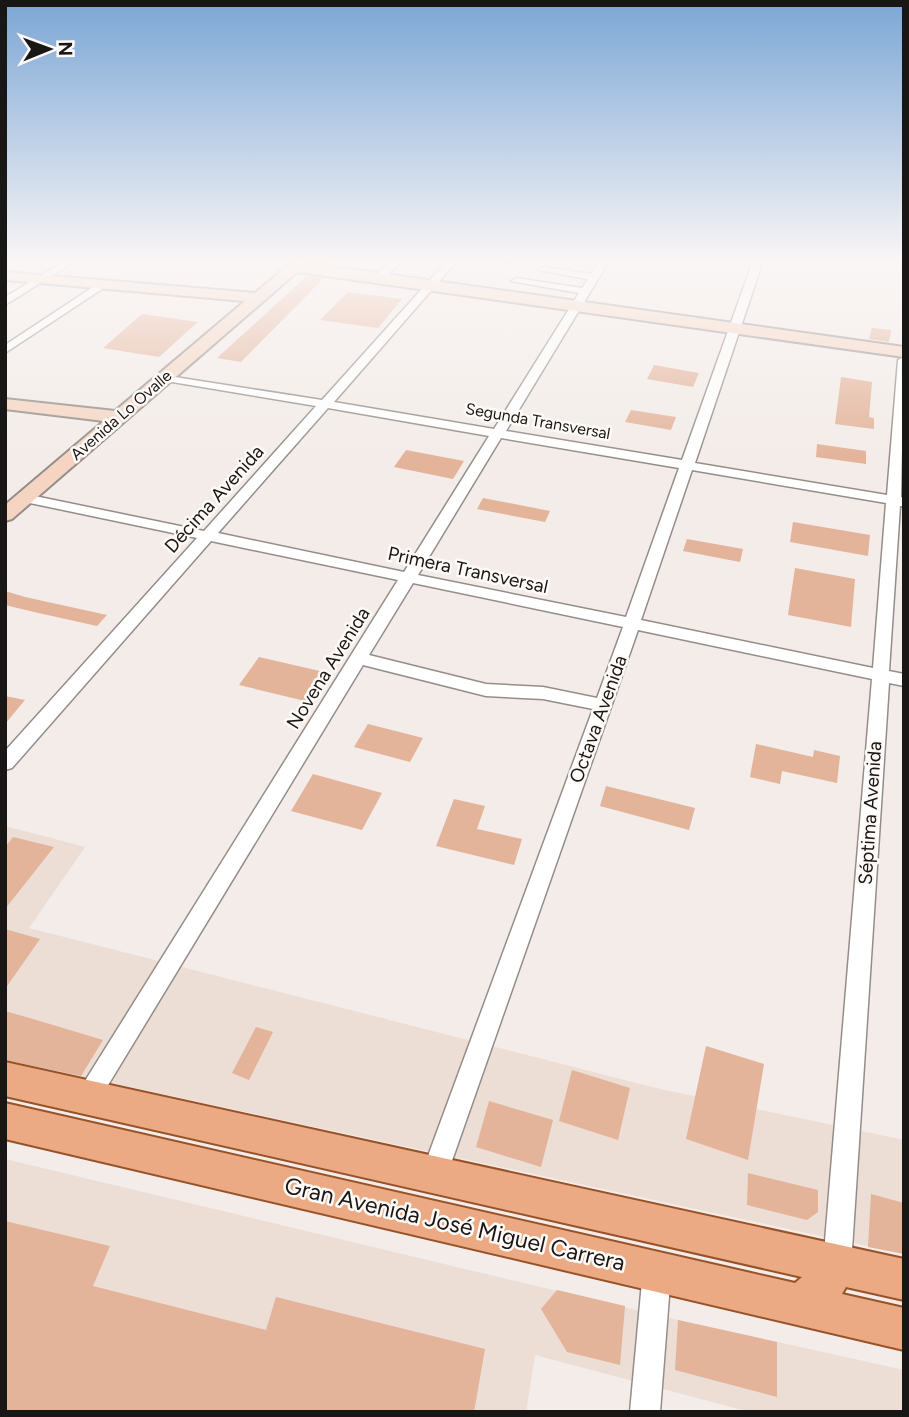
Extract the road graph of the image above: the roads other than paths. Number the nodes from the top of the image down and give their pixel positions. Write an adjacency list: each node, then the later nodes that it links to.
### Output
1 (39, 327): 7 (street)
2 (224, 327): 10 (street, Avenida Lo Ovalle)
3 (393, 327): 11 (street, Décima Avenida)
4 (563, 327): 14 (street, Novena Avenida)
5 (729, 327): 6 (street)
6 (735, 328): 8 (street); 15 (street, Octava Avenida)
7 (5, 350)
8 (904, 352)
9 (904, 360): 17 (street, Séptima Avenida)
10 (166, 377): 11 (street, Segunda Transversal); 13 (street, Avenida Lo Ovalle)
11 (325, 402): 14 (street, Segunda Transversal); 19 (street, Décima Avenida)
12 (5, 404): 13 (street)
13 (119, 417): 16 (street, Avenida Lo Ovalle)
14 (498, 432): 15 (street, Segunda Transversal); 20 (street, Novena Avenida)
15 (686, 465): 17 (street, Segunda Transversal); 21 (street, Octava Avenida)
16 (25, 498): 18 (street, Avenida Lo Ovalle); 19 (street, Primera Transversal)
17 (899, 501): 23 (street, Séptima Avenida)
18 (5, 515)
19 (207, 535): 20 (street, Primera Transversal); 26 (street, Décima Avenida)
20 (409, 577): 21 (street, Primera Transversal); 22 (street, Novena Avenida)
21 (632, 624): 23 (street, Primera Transversal); 25 (street, Octava Avenida)
22 (359, 658): 25 (street); 28 (street, Novena Avenida)
23 (880, 675): 24 (street, Primera Transversal); 31 (street, Séptima Avenida)
24 (904, 680)
25 (603, 705): 30 (street, Octava Avenida)
26 (5, 763)
27 (5, 1079): 28 (main road, Gran Avenida José Miguel Carrera)
28 (87, 1097): 30 (main road, Gran Avenida José Miguel Carrera)
29 (5, 1121): 32 (main road, Gran Avenida José Miguel Carrera)
30 (434, 1175): 31 (main road, Gran Avenida José Miguel Carrera)
31 (837, 1265): 33 (main road, Gran Avenida José Miguel Carrera); 34 (main road)
32 (657, 1271): 34 (main road, Gran Avenida José Miguel Carrera); 36 (street)
33 (904, 1280)
34 (799, 1305): 35 (main road, Gran Avenida José Miguel Carrera)
35 (904, 1329)
36 (645, 1412)

